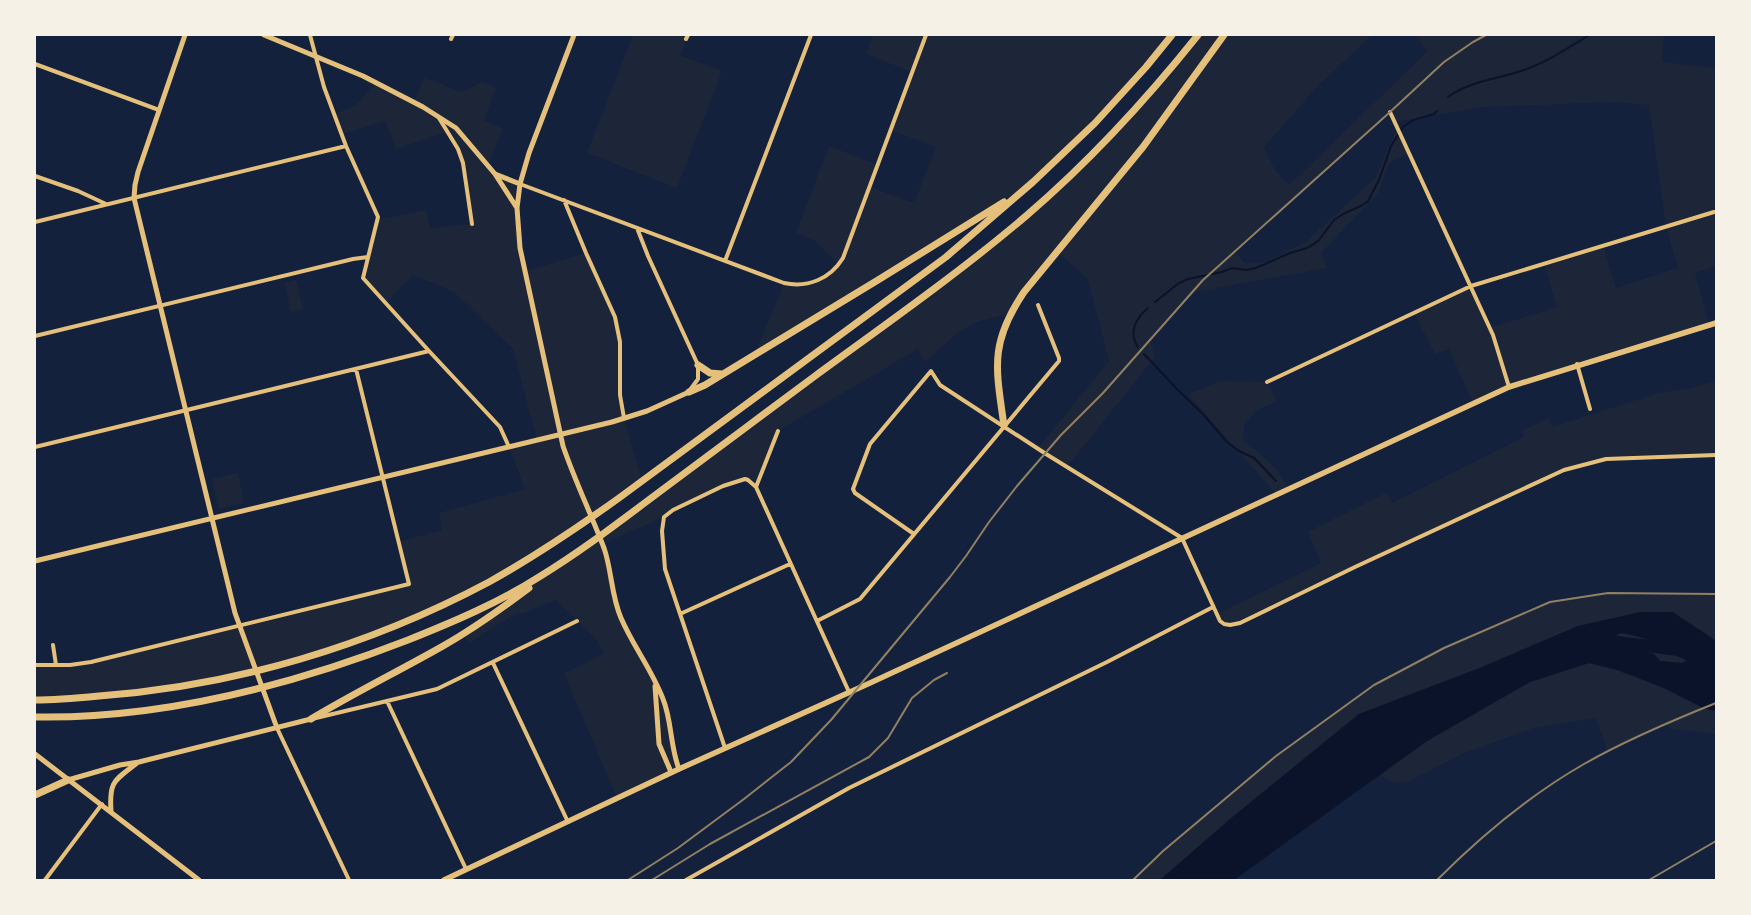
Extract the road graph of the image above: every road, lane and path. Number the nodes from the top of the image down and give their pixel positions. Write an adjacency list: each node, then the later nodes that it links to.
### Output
1 (185, 35): 12 (street)
2 (264, 35): 10 (street)
3 (310, 35): 10 (street)
4 (574, 35): 19 (street)
5 (811, 35): 29 (street)
6 (926, 35): 29 (street)
7 (1172, 35): 18 (highway)
8 (1198, 35): 57 (highway)
9 (1224, 35): 46 (highway)
10 (316, 56): 14 (street); 15 (street)
11 (35, 64): 12 (street)
12 (159, 110): 20 (street)
13 (1390, 112): 30 (street)
14 (438, 118): 16 (street); 26 (street)
15 (346, 146): 20 (street); 28 (street)
16 (495, 174): 19 (street); 23 (street)
17 (35, 176): 22 (street)
18 (1033, 182): 39 (highway); 70 (highway)
19 (520, 184): 21 (street); 23 (street)
20 (134, 198): 22 (street); 32 (street)
21 (564, 200): 27 (street); 45 (street)
22 (106, 204): 25 (street)
23 (517, 208): 68 (street)
24 (1714, 212): 30 (street)
25 (35, 222)
26 (472, 224)
27 (637, 228): 29 (street); 37 (street)
28 (368, 258): 32 (street); 35 (street)
29 (726, 261)
30 (1471, 286): 40 (street); 41 (street)
31 (1038, 305): 46 (street)
32 (160, 306): 34 (street); 44 (street)
33 (1716, 323): 36 (main road)
34 (35, 336)
35 (428, 351): 38 (street); 48 (street)
36 (1577, 364): 41 (main road); 43 (street)
37 (698, 366): 39 (highway); 42 (street)
38 (356, 369): 44 (street); 51 (street)
39 (722, 374): 42 (highway)
40 (1267, 382)
41 (1508, 387): 55 (main road)
42 (689, 392): 45 (street)
43 (1590, 409)
44 (186, 411): 49 (street); 53 (street)
45 (624, 418): 48 (street)
46 (1004, 426): 54 (street); 54 (street); 55 (street)
47 (778, 431): 52 (street)
48 (509, 447): 51 (street)
49 (35, 448)
50 (1716, 455): 59 (street)
51 (382, 477): 53 (street); 63 (street)
52 (756, 487): 58 (street); 60 (street)
53 (212, 518): 56 (street); 63 (street)
54 (914, 534): 62 (street)
55 (1182, 538): 59 (street); 69 (main road)
56 (35, 561)
57 (562, 562): 72 (highway); 73 (highway)
58 (790, 564): 60 (street); 62 (street)
59 (1213, 607): 90 (street)
60 (680, 614): 75 (street)
61 (577, 621): 65 (street)
62 (816, 621): 69 (street)
63 (239, 626): 67 (street); 74 (street)
64 (52, 645): 67 (street)
65 (493, 663): 71 (street); 84 (street)
66 (36, 665): 67 (street)
67 (56, 665)
68 (655, 683): 78 (street); 79 (street)
69 (849, 692): 75 (main road)
70 (35, 700)
71 (387, 701): 73 (street); 85 (street)
72 (35, 717)
73 (312, 719): 74 (street)
74 (277, 728): 77 (street); 88 (street)
75 (725, 748): 78 (main road)
76 (35, 754): 80 (street)
77 (140, 762): 80 (street); 83 (street)
78 (679, 769): 79 (main road)
79 (671, 772): 84 (main road)
80 (68, 780): 81 (highway); 82 (street)
81 (35, 795)
82 (102, 804): 83 (street); 86 (street)
83 (111, 811): 87 (street)
84 (568, 822): 85 (main road)
85 (466, 869): 89 (main road)
86 (45, 880)
87 (199, 880)
88 (349, 880)
89 (444, 880)
90 (686, 880)

